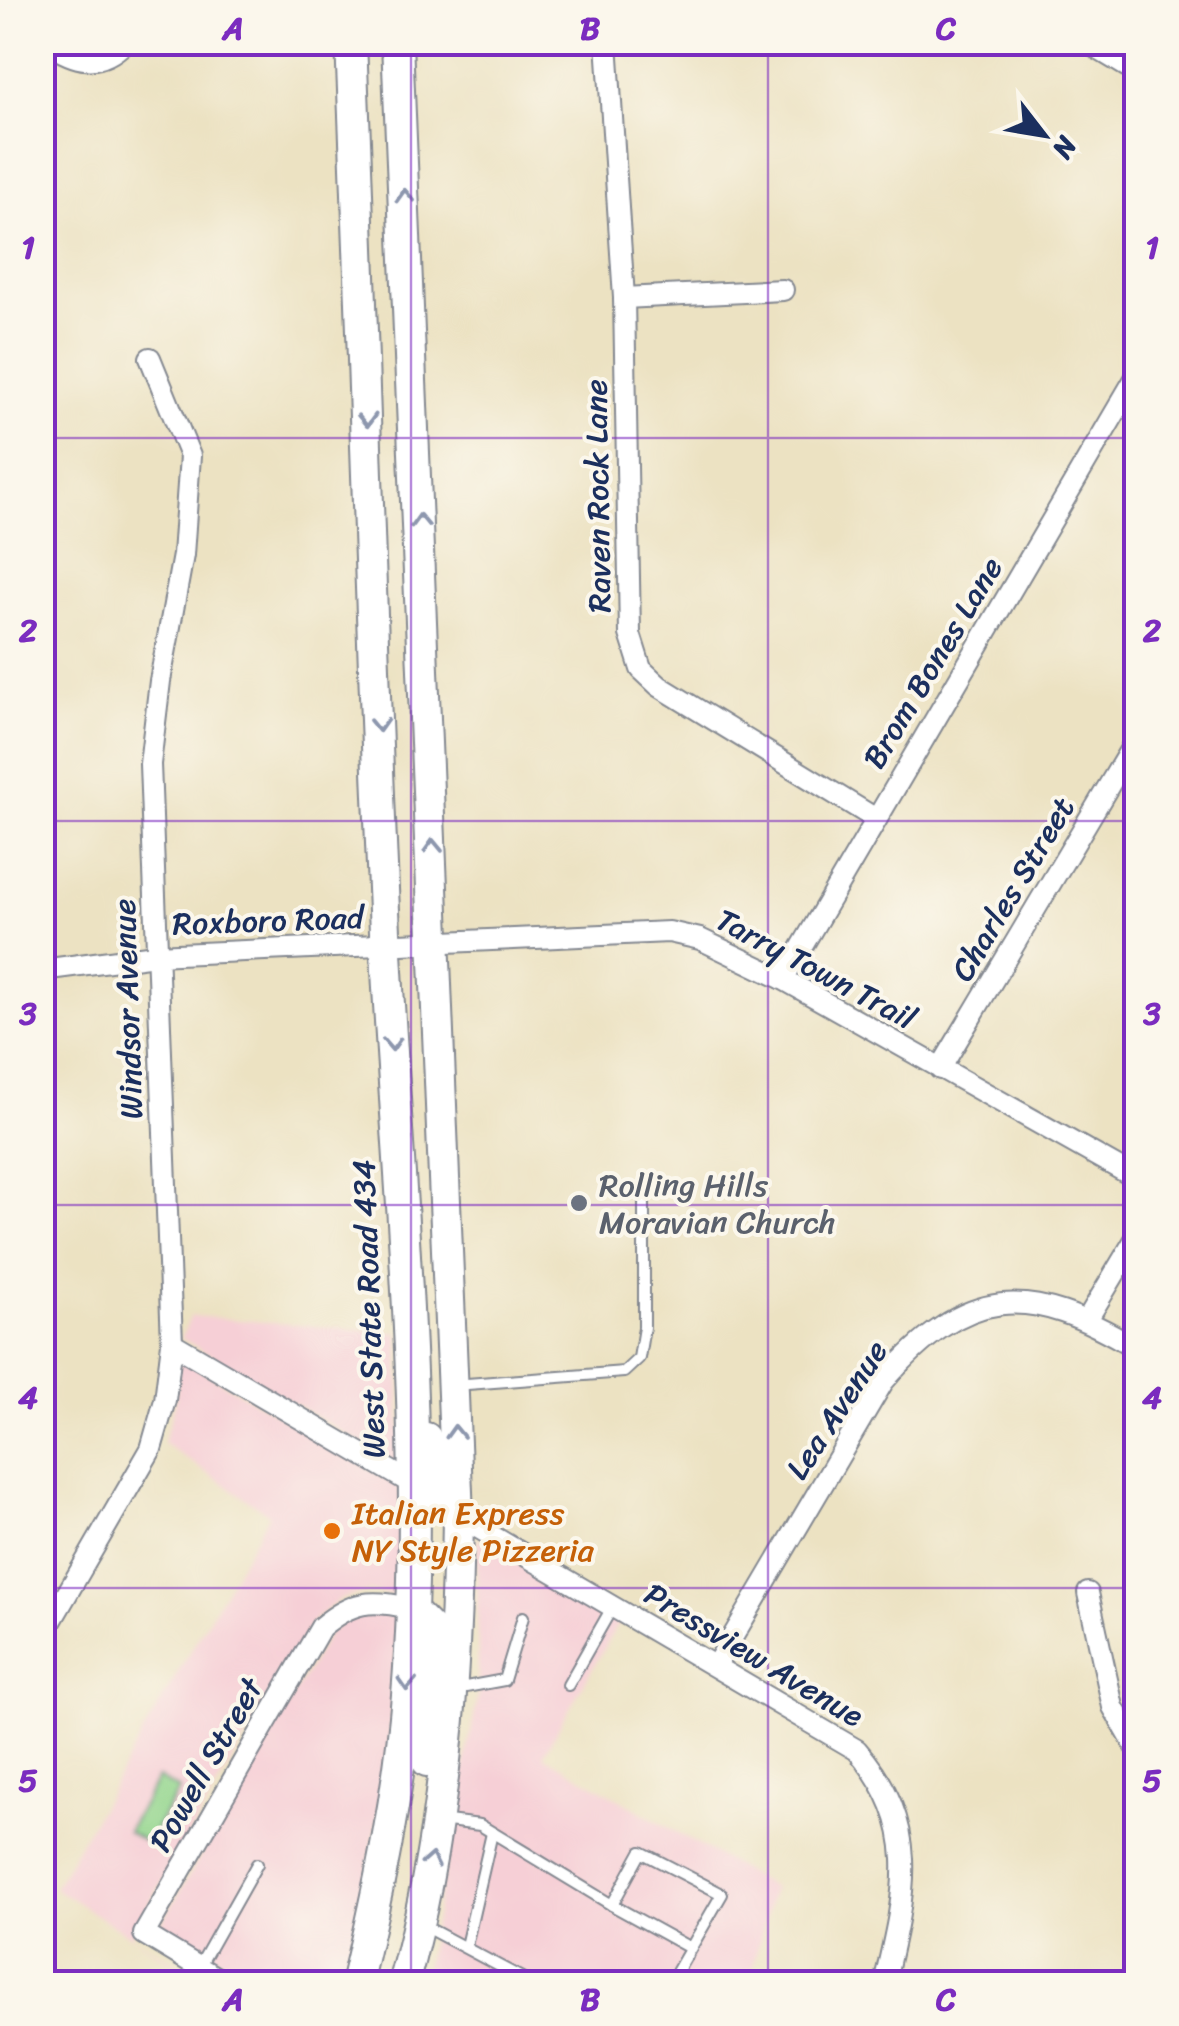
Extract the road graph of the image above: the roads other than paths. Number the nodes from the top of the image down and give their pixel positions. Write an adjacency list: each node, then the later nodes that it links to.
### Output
1 (46, 42): 2 (street)
2 (125, 42)
3 (351, 42): 8 (main road, West State Road 434)
4 (397, 42): 12 (main road, one-way to 4)
5 (608, 42): 10 (street, Raven Rock Lane)
6 (1086, 42): 7 (street)
7 (1136, 72)
8 (358, 203): 12 (main road); 17 (main road, West State Road 434, one-way to 17)
9 (783, 290): 10 (street)
10 (624, 298): 15 (street, Raven Rock Lane)
11 (150, 358): 18 (street, Windsor Avenue)
12 (414, 376): 16 (main road, one-way to 12)
13 (1136, 377): 15 (street, Brom Bones Lane)
14 (1136, 740): 21 (street, Charles Street)
15 (876, 819): 20 (street, Brom Bones Lane)
16 (438, 943): 17 (street, Roxboro Road); 20 (street, Tarry Town Trail); 29 (main road)
17 (386, 947): 18 (street, Roxboro Road); 27 (main road, West State Road 434, one-way to 27)
18 (154, 956): 19 (street, Roxboro Road); 26 (street, Windsor Avenue)
19 (42, 970)
20 (783, 979): 21 (street, Tarry Town Trail)
21 (940, 1070): 22 (street, Tarry Town Trail)
22 (1136, 1178)
23 (644, 1199): 29 (lane)
24 (1136, 1238): 25 (street)
25 (1088, 1318): 28 (street, Lea Avenue); 37 (street, Lea Avenue)
26 (172, 1343): 30 (street); 36 (street, Windsor Avenue)
27 (409, 1343): 30 (main road, West State Road 434); 31 (main road)
28 (1136, 1348)
29 (453, 1385): 31 (main road, one-way to 29)
30 (411, 1482): 34 (main road, West State Road 434)
31 (458, 1516): 33 (street, Pressview Avenue); 39 (main road)
32 (1088, 1593): 40 (street)
33 (613, 1606): 37 (street, Pressview Avenue); 38 (lane)
34 (410, 1608): 41 (main road); 48 (street, Powell Street); 50 (main road, West State Road 434, one-way to 50)
35 (523, 1617): 39 (lane)
36 (42, 1637)
37 (716, 1664): 54 (street, Pressview Avenue)
38 (568, 1685)
39 (454, 1689): 41 (main road)
40 (1136, 1748)
41 (439, 1818): 42 (lane); 45 (main road, one-way to 41)
42 (492, 1833): 44 (lane); 46 (lane)
43 (257, 1864): 48 (lane)
44 (612, 1905): 47 (lane); 47 (lane)
45 (418, 1924): 46 (lane); 51 (main road)
46 (466, 1946): 52 (lane)
47 (690, 1948): 53 (lane)
48 (199, 1967): 49 (street, Powell Street)
49 (227, 1984)
50 (356, 1984)
51 (403, 1984)
52 (532, 1984)
53 (670, 1984)
54 (884, 1984)

